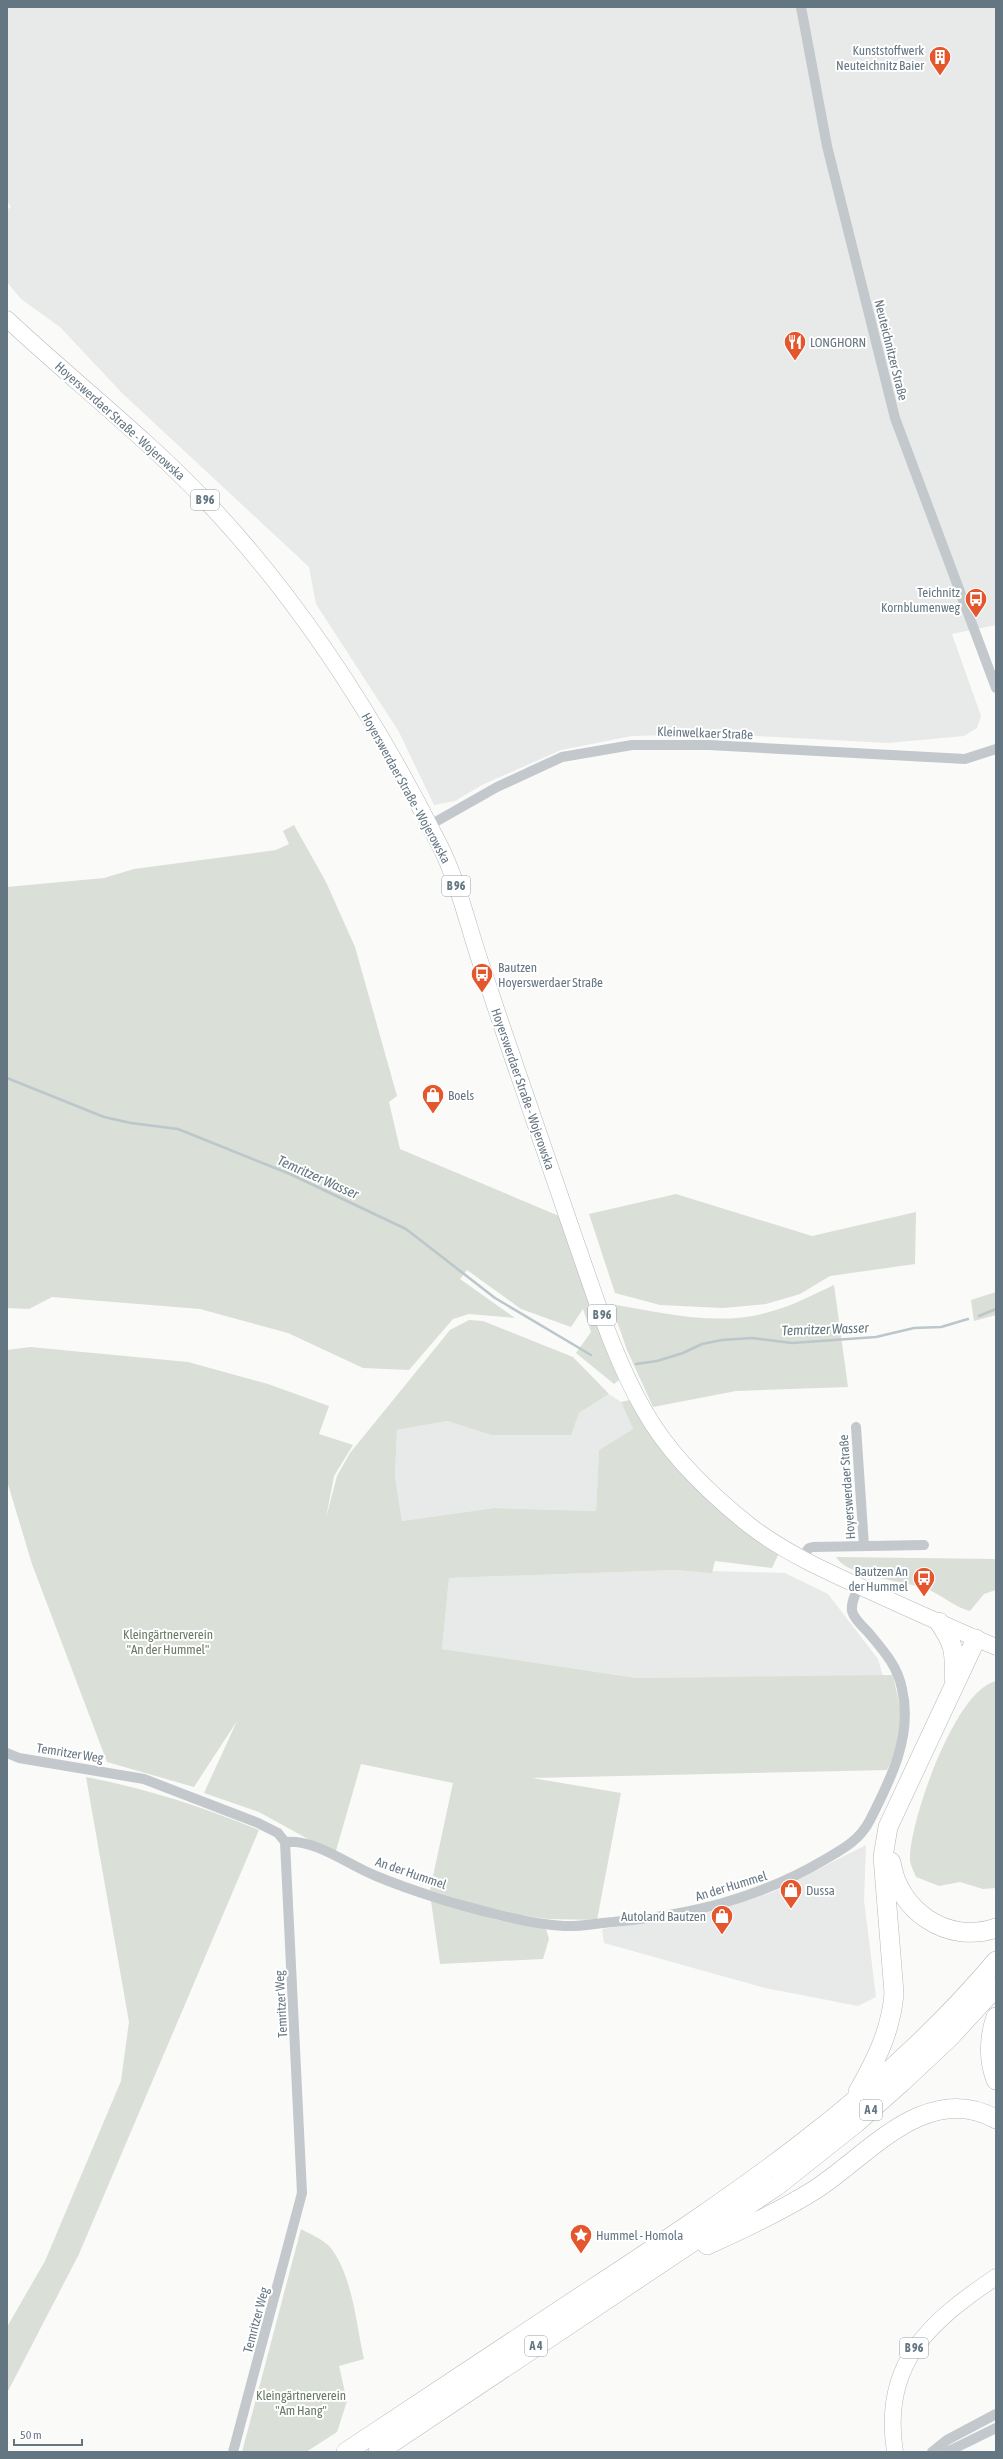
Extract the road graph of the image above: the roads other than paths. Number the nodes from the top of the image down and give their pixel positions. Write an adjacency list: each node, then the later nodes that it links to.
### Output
1 (801, 7): 3 (street, Neuteichnitzer Straße)
2 (7, 319): 5 (main road, Hoyerswerdaer Straße - Wojerowska / B 96)
3 (996, 688)
4 (996, 749): 5 (street, Kleinwelkaer Straße)
5 (430, 825): 9 (main road, Hoyerswerdaer Straße - Wojerowska / B 96)
6 (856, 1427): 8 (street, Hoyerswerdaer Straße)
7 (924, 1545): 8 (street, Hoyerswerdaer Straße)
8 (864, 1546): 9 (street, Hoyerswerdaer Straße)
9 (801, 1559): 10 (main road, Hoyerswerdaer Straße - Wojerowska / B 96)
10 (859, 1586): 11 (main road, Hoyerswerdaer Straße - Wojerowska / B 96); 17 (street, An der Hummel)
11 (938, 1622): 12 (main road, Hoyerswerdaer Straße - Wojerowska / B 96); 14 (highway)
12 (976, 1639): 13 (main road, Hoyerswerdaer Straße - Wojerowska / B 96); 14 (highway)
13 (996, 1647)
14 (953, 1687): 16 (highway)
15 (7, 1753): 17 (street, Temritzer Weg)
16 (901, 1799): 18 (highway); 23 (highway)
17 (285, 1842): 29 (street, Temritzer Weg)
18 (996, 1928)
19 (996, 1961): 23 (highway, A 4)
20 (996, 1987): 25 (highway, A 4)
21 (996, 2017): 22 (highway)
22 (996, 2080)
23 (851, 2106): 30 (highway, A 4)
24 (996, 2119): 25 (highway)
25 (662, 2262): 31 (highway, A 4)
26 (996, 2277): 32 (main road, B 96)
27 (996, 2414): 33 (street)
28 (996, 2428): 34 (street)
29 (233, 2452)
30 (346, 2452)
31 (378, 2452)
32 (895, 2452)
33 (932, 2452)
34 (947, 2452)

